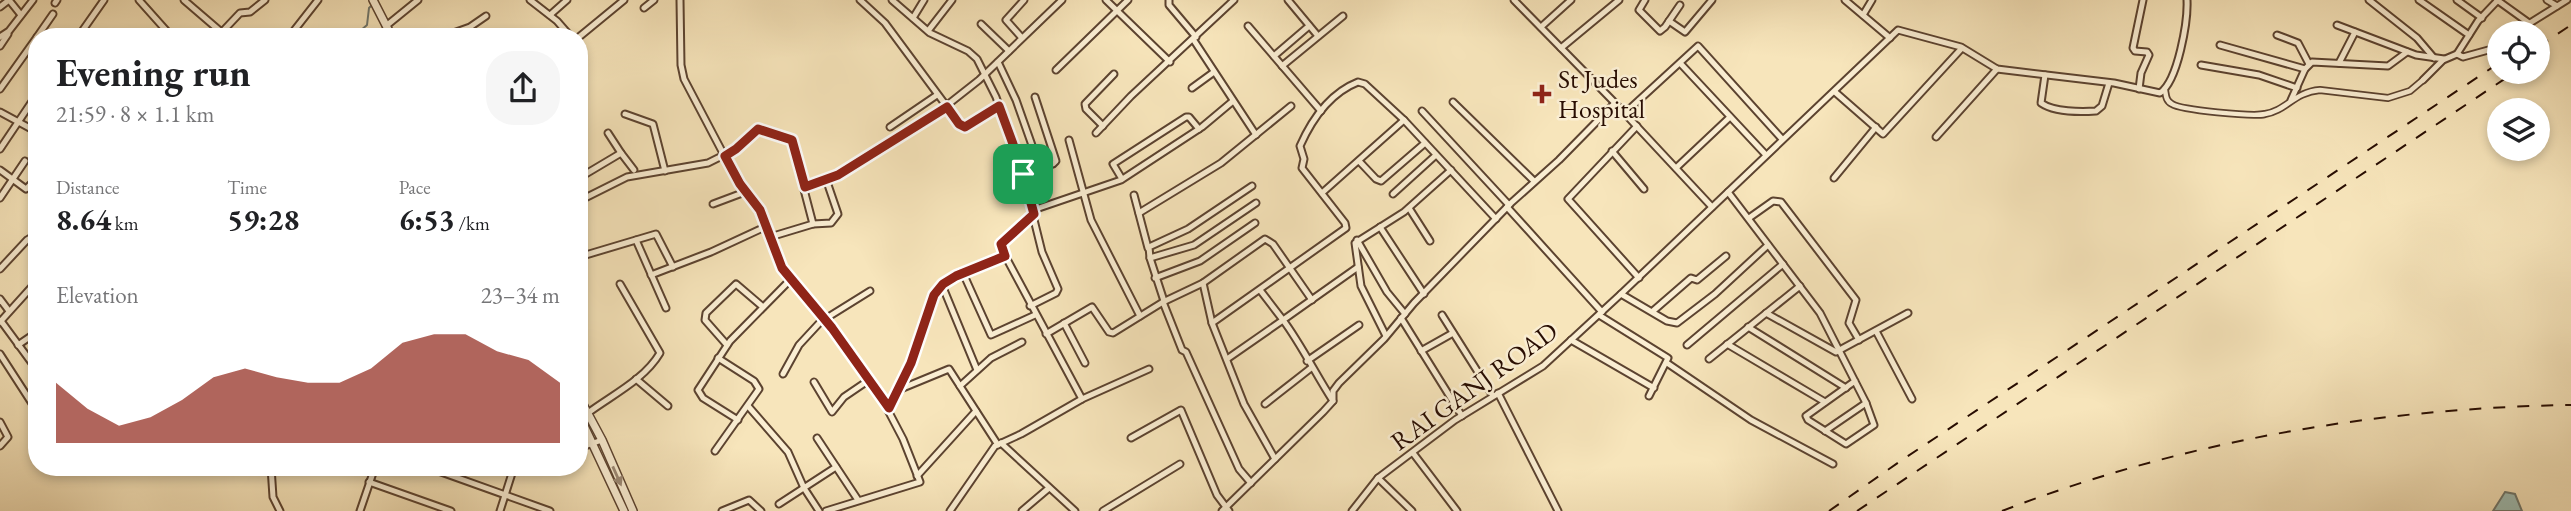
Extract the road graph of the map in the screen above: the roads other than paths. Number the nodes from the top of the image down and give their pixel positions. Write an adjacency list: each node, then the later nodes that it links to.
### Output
1 (9, 0): 43 (street); 48 (street)
2 (33, 0): 48 (street)
3 (103, 0): 65 (street)
4 (139, 0): 66 (street)
5 (184, 0): 67 (street)
6 (265, 0): 68 (street)
7 (318, 0): 69 (street)
8 (371, 0): 46 (street)
9 (418, 0): 60 (street)
10 (530, 0): 49 (street)
11 (567, 0): 49 (street)
12 (624, 0): 73 (street)
13 (654, 0): 44 (street)
14 (680, 0): 153 (street)
15 (860, 0): 117 (street)
16 (892, 0): 53 (street)
17 (924, 0): 53 (street)
18 (952, 0): 75 (street)
19 (1024, 0): 82 (street)
20 (1062, 0): 82 (street)
21 (1106, 0): 45 (street)
22 (1128, 0): 45 (street)
23 (1169, 0): 83 (street)
24 (1234, 0): 83 (street)
25 (1287, 0): 62 (street)
26 (1514, 0): 63 (street)
27 (1571, 0): 63 (street)
28 (1619, 0): 86 (street)
29 (1645, 0): 55 (street)
30 (1712, 0): 55 (street)
31 (1846, 0): 50 (street)
32 (1872, 0): 50 (street)
33 (2143, 0): 114 (street)
34 (2187, 0): 115 (street)
35 (2370, 0): 94 (street)
36 (2419, 0): 78 (street)
37 (2457, 0): 54 (street)
38 (2497, 0): 54 (street); 56 (street)
39 (2547, 0): 42 (street)
40 (2567, 0): 42 (street)
41 (1680, 5): 55 (street)
42 (2557, 6): 57 (street)
43 (0, 7)
44 (644, 8)
45 (1117, 10): 97 (street); 104 (street)
46 (377, 13): 60 (street); 70 (street)
47 (53, 14): 64 (street)
48 (21, 15): 74 (street)
49 (550, 15): 72 (street)
50 (1863, 15): 81 (street)
51 (486, 16): 71 (street)
52 (1343, 16): 79 (street)
53 (913, 18): 75 (street)
54 (2482, 18): 78 (street)
55 (1669, 21)
56 (2526, 21)
57 (2532, 21)
58 (981, 23): 89 (street)
59 (2337, 25): 76 (street)
60 (386, 26)
61 (1248, 26): 93 (street)
62 (1309, 26): 79 (street); 93 (street)
63 (1541, 27): 86 (street)
64 (43, 28)
65 (85, 28)
66 (164, 28)
67 (216, 28)
68 (229, 28)
69 (296, 28)
70 (383, 28)
71 (467, 28)
72 (562, 28)
73 (588, 30)
74 (9, 31): 80 (street); 84 (street)
75 (928, 31): 106 (street)
76 (2355, 32): 91 (street); 99 (street)
77 (2277, 35): 102 (street)
78 (2469, 35): 92 (street)
79 (1318, 36): 101 (street)
80 (0, 37)
81 (1890, 37): 87 (street); 116 (street, RAI GANJ ROAD)
82 (1022, 38): 89 (street)
83 (1194, 38): 97 (street); 105 (street)
84 (0, 46)
85 (2220, 46): 102 (street)
86 (1561, 48): 122 (street)
87 (1962, 48): 103 (street); 138 (street)
88 (28, 50): 113 (street)
89 (1009, 51): 96 (street)
90 (2487, 51): 92 (street)
91 (2407, 52): 94 (street); 99 (street)
92 (2457, 54): 95 (street)
93 (1274, 56): 101 (street)
94 (2434, 58): 95 (street)
95 (2444, 59): 109 (street)
96 (998, 62): 106 (street); 156 (street)
97 (1170, 62): 135 (street)
98 (1680, 63): 130 (street); 132 (street); 145 (street)
99 (2339, 63): 102 (street)
100 (2201, 65): 112 (street)
101 (1282, 66): 127 (street)
102 (2307, 66): 112 (street)
103 (1997, 69): 108 (street); 144 (street)
104 (1056, 70)
105 (1214, 72): 111 (street); 119 (street)
106 (985, 74): 123 (street); 126 (street)
107 (1114, 74): 135 (street)
108 (2045, 75): 110 (street); 110 (street)
109 (2424, 80): 120 (street)
110 (2109, 83): 114 (street)
111 (1192, 88)
112 (2297, 88): 120 (street)
113 (0, 89)
114 (2139, 89): 115 (street)
115 (2165, 90): 120 (street)
116 (1835, 92): 138 (street); 145 (street, RAI GANJ ROAD)
117 (937, 95): 126 (street); 137 (street)
118 (1035, 97): 156 (street)
119 (1233, 100): 140 (street); 143 (street)
120 (2291, 100)
121 (1453, 102): 168 (street)
122 (1615, 103): 130 (street); 168 (street)
123 (999, 106): 126 (street); 163 (street)
124 (1291, 106): 143 (street)
125 (28, 107): 134 (street)
126 (946, 107): 165 (street)
127 (1321, 111): 133 (street); 176 (street)
128 (1422, 111): 183 (street)
129 (0, 112): 134 (street)
130 (1625, 113): 136 (street)
131 (625, 114): 161 (street)
132 (1730, 117): 152 (street); 157 (street)
133 (1404, 120): 147 (street); 154 (street)
134 (17, 122): 139 (street); 148 (street)
135 (1103, 126): 142 (street)
136 (1637, 126): 149 (street); 157 (street)
137 (890, 127)
138 (1876, 127): 164 (street)
139 (28, 128)
140 (1199, 129): 166 (street); 166 (street)
141 (608, 133): 150 (street)
142 (1096, 133)
143 (1256, 135): 187 (street)
144 (1936, 137)
145 (1782, 139): 152 (street, RAI GANJ ROAD)
146 (1069, 140): 175 (street)
147 (1425, 143): 151 (street); 154 (street)
148 (0, 149)
149 (1612, 151): 172 (street); 213 (street)
150 (621, 153): 159 (street); 162 (street)
151 (1436, 155): 160 (street); 177 (street)
152 (1766, 155): 174 (street, RAI GANJ ROAD)
153 (725, 156): 161 (street); 170 (street); 173 (street)
154 (1359, 160): 176 (street)
155 (25, 161): 167 (street)
156 (1040, 168): 163 (street)
157 (1676, 168): 184 (street)
158 (0, 170): 167 (street)
159 (634, 170)
160 (1451, 170): 185 (street); 189 (street)
161 (665, 171): 179 (street)
162 (588, 173)
163 (1023, 174): 186 (street)
164 (1835, 178)
165 (826, 179): 170 (street); 191 (street)
166 (1122, 179): 175 (street)
167 (12, 181): 171 (street); 180 (street)
168 (1534, 181): 183 (street)
169 (1252, 186): 200 (street)
170 (805, 187): 191 (street)
171 (28, 188)
172 (1644, 189)
173 (745, 192): 182 (street); 192 (street)
174 (1728, 192): 184 (street, RAI GANJ ROAD); 188 (street)
175 (1083, 193): 186 (street); 237 (street)
176 (1322, 193): 209 (street)
177 (1393, 194)
178 (1134, 195): 187 (street)
179 (588, 196)
180 (0, 198)
181 (1256, 203): 204 (street)
182 (713, 204)
183 (1508, 206): 189 (street); 232 (street)
184 (1712, 207): 213 (street, RAI GANJ ROAD)
185 (1409, 208): 193 (street); 198 (street)
186 (1033, 212): 202 (street); 227 (street)
187 (1139, 213): 200 (street)
188 (1749, 218): 199 (street); 252 (street)
189 (1496, 219): 222 (street)
190 (1255, 223): 212 (street)
191 (813, 224): 194 (street)
192 (767, 226): 194 (street); 206 (street)
193 (1380, 227): 197 (street); 222 (street)
194 (770, 237): 214 (street)
195 (28, 239): 208 (street)
196 (636, 240): 201 (street); 206 (street); 211 (street)
197 (1357, 240): 207 (street); 238 (street)
198 (1430, 241)
199 (1768, 245): 205 (street); 231 (street)
200 (1148, 248): 204 (street)
201 (588, 254)
202 (1005, 256): 210 (street); 227 (street)
203 (1726, 256): 231 (street)
204 (1150, 258): 212 (street)
205 (1783, 264): 218 (street); 257 (street)
206 (673, 267): 211 (street)
207 (1357, 267): 225 (street); 249 (street)
208 (0, 269)
209 (1291, 269): 215 (street); 219 (street); 225 (street)
210 (964, 273): 217 (street); 235 (street)
211 (651, 275): 229 (street)
212 (1155, 278): 226 (street)
213 (1639, 278): 223 (street, RAI GANJ ROAD)
214 (791, 279): 228 (street); 239 (street)
215 (1203, 283): 226 (street); 243 (street)
216 (620, 284): 272 (street)
217 (942, 285): 270 (street); 279 (street)
218 (1800, 286): 233 (street); 259 (street)
219 (1260, 290): 240 (street); 243 (street)
220 (28, 291): 230 (street)
221 (870, 291): 239 (street)
222 (1424, 294): 238 (street)
223 (1621, 294): 231 (street); 232 (street, RAI GANJ ROAD)
224 (0, 299): 230 (street)
225 (1312, 300): 240 (street)
226 (1164, 302): 237 (street); 320 (street)
227 (1030, 306): 235 (street)
228 (763, 307): 256 (street); 256 (street)
229 (666, 308)
230 (9, 311): 241 (street)
231 (1653, 311)
232 (1600, 313): 251 (street, RAI GANJ ROAD); 267 (street)
233 (1766, 313): 245 (street); 259 (street)
234 (1908, 313): 246 (street)
235 (1035, 315): 248 (street)
236 (1442, 315): 247 (street)
237 (1140, 316): 242 (street)
238 (1403, 316): 249 (street); 258 (street)
239 (824, 318): 271 (street); 273 (street)
240 (1283, 320): 263 (street); 265 (street)
241 (0, 322): 255 (street)
242 (1064, 323): 248 (street); 266 (street)
243 (1212, 323): 263 (street)
244 (1359, 325): 265 (street)
245 (1748, 327): 254 (street); 277 (street)
246 (1876, 331): 252 (street); 284 (street)
247 (1453, 333): 258 (street); 280 (street)
248 (1046, 334): 283 (street)
249 (1386, 336): 285 (street)
250 (28, 338): 255 (street)
251 (1571, 340): 278 (street); 280 (street, RAI GANJ ROAD)
252 (1859, 340): 259 (street)
253 (1022, 342): 270 (street)
254 (1727, 344): 264 (street); 286 (street)
255 (18, 345): 261 (street)
256 (727, 345): 262 (street)
257 (1687, 345)
258 (1422, 351): 294 (street)
259 (1840, 351): 274 (street)
260 (0, 354): 282 (street)
261 (28, 358)
262 (718, 358): 290 (street); 295 (street)
263 (1227, 359): 309 (street)
264 (1709, 359)
265 (1307, 361): 268 (street)
266 (1085, 362)
267 (1667, 363): 278 (street); 311 (street)
268 (1311, 368): 285 (street); 287 (street)
269 (1149, 369): 283 (street)
270 (977, 370): 276 (street)
271 (783, 374)
272 (636, 379): 289 (street); 292 (street)
273 (869, 380): 275 (street); 291 (street)
274 (1855, 381): 277 (street); 288 (street)
275 (814, 382)
276 (960, 386): 279 (street); 293 (street)
277 (1846, 387): 286 (street)
278 (1654, 388): 281 (street)
279 (898, 390): 291 (street)
280 (1495, 395): 294 (street, RAI GANJ ROAD); 345 (street)
281 (1649, 396)
282 (28, 397)
283 (1082, 399): 304 (street)
284 (1912, 399)
285 (1333, 401): 309 (street)
286 (1825, 402): 299 (street)
287 (1265, 404)
288 (1867, 404): 299 (street); 299 (street)
289 (668, 406)
290 (748, 406): 295 (street); 321 (street)
291 (889, 408): 317 (street)
292 (588, 411)
293 (976, 411): 304 (street); 317 (street)
294 (1462, 416): 308 (street, RAI GANJ ROAD)
295 (738, 420): 307 (street)
296 (588, 421): 302 (street)
297 (0, 422): 306 (street)
298 (588, 428): 303 (street)
299 (1825, 431)
300 (817, 438): 312 (street)
301 (1131, 438): 328 (street)
302 (602, 440): 303 (street); 335 (street, one-way to 335)
303 (593, 443): 305 (street); 334 (street)
304 (999, 444): 322 (street); 339 (street)
305 (588, 445)
306 (0, 446)
307 (716, 451)
308 (1413, 453): 318 (street, RAI GANJ ROAD); 344 (street)
309 (1275, 459): 320 (street)
310 (1180, 464): 341 (street)
311 (1833, 464)
312 (836, 467): 321 (street); 324 (street)
313 (272, 476): 329 (street)
314 (371, 476): 319 (street)
315 (451, 476): 323 (street)
316 (511, 476): 323 (street)
317 (918, 476): 324 (street)
318 (1378, 478): 342 (street, RAI GANJ ROAD); 343 (street)
319 (369, 482): 330 (street); 331 (street)
320 (1251, 483): 328 (street)
321 (804, 488): 325 (street); 337 (street)
322 (1049, 488): 327 (street); 340 (street)
323 (505, 496): 332 (street); 333 (street)
324 (858, 500): 338 (street)
325 (779, 504)
326 (726, 510): 336 (street)
327 (1071, 510)
328 (1226, 510)
329 (280, 511)
330 (360, 511)
331 (451, 511)
332 (500, 511)
333 (550, 511)
334 (624, 511)
335 (633, 511)
336 (761, 511)
337 (819, 511)
338 (826, 511)
339 (950, 511)
340 (1022, 511)
341 (1103, 511)
342 (1352, 511)
343 (1412, 511)
344 (1457, 511)
345 (1558, 511)

